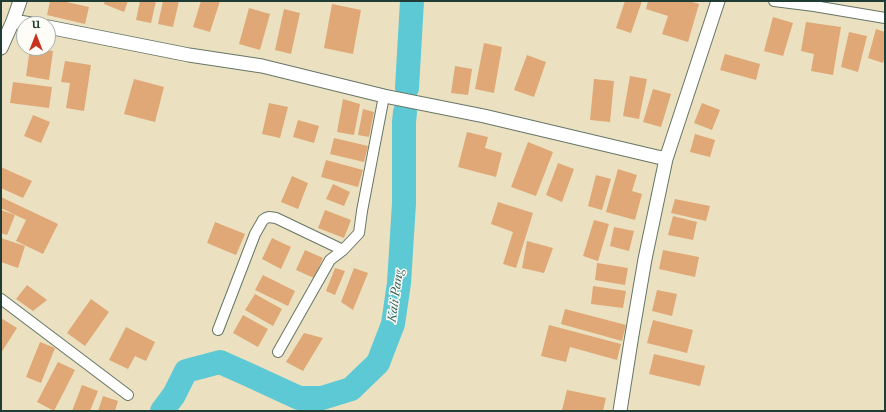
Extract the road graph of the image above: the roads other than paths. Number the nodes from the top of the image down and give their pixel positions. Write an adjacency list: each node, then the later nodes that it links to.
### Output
1 (20, 1): 5 (street)
2 (718, 1): 11 (street)
3 (774, 1): 4 (street)
4 (885, 18)
5 (13, 20): 6 (street); 8 (street)
6 (16, 21)
7 (56, 29): 9 (street)
8 (1, 48)
9 (388, 96): 10 (street); 10 (street); 12 (street)
10 (484, 116): 11 (street)
11 (666, 159): 17 (street)
12 (343, 250): 14 (street); 15 (street)
13 (1, 300): 16 (street)
14 (218, 330)
15 (278, 352)
16 (128, 395)
17 (620, 411)

